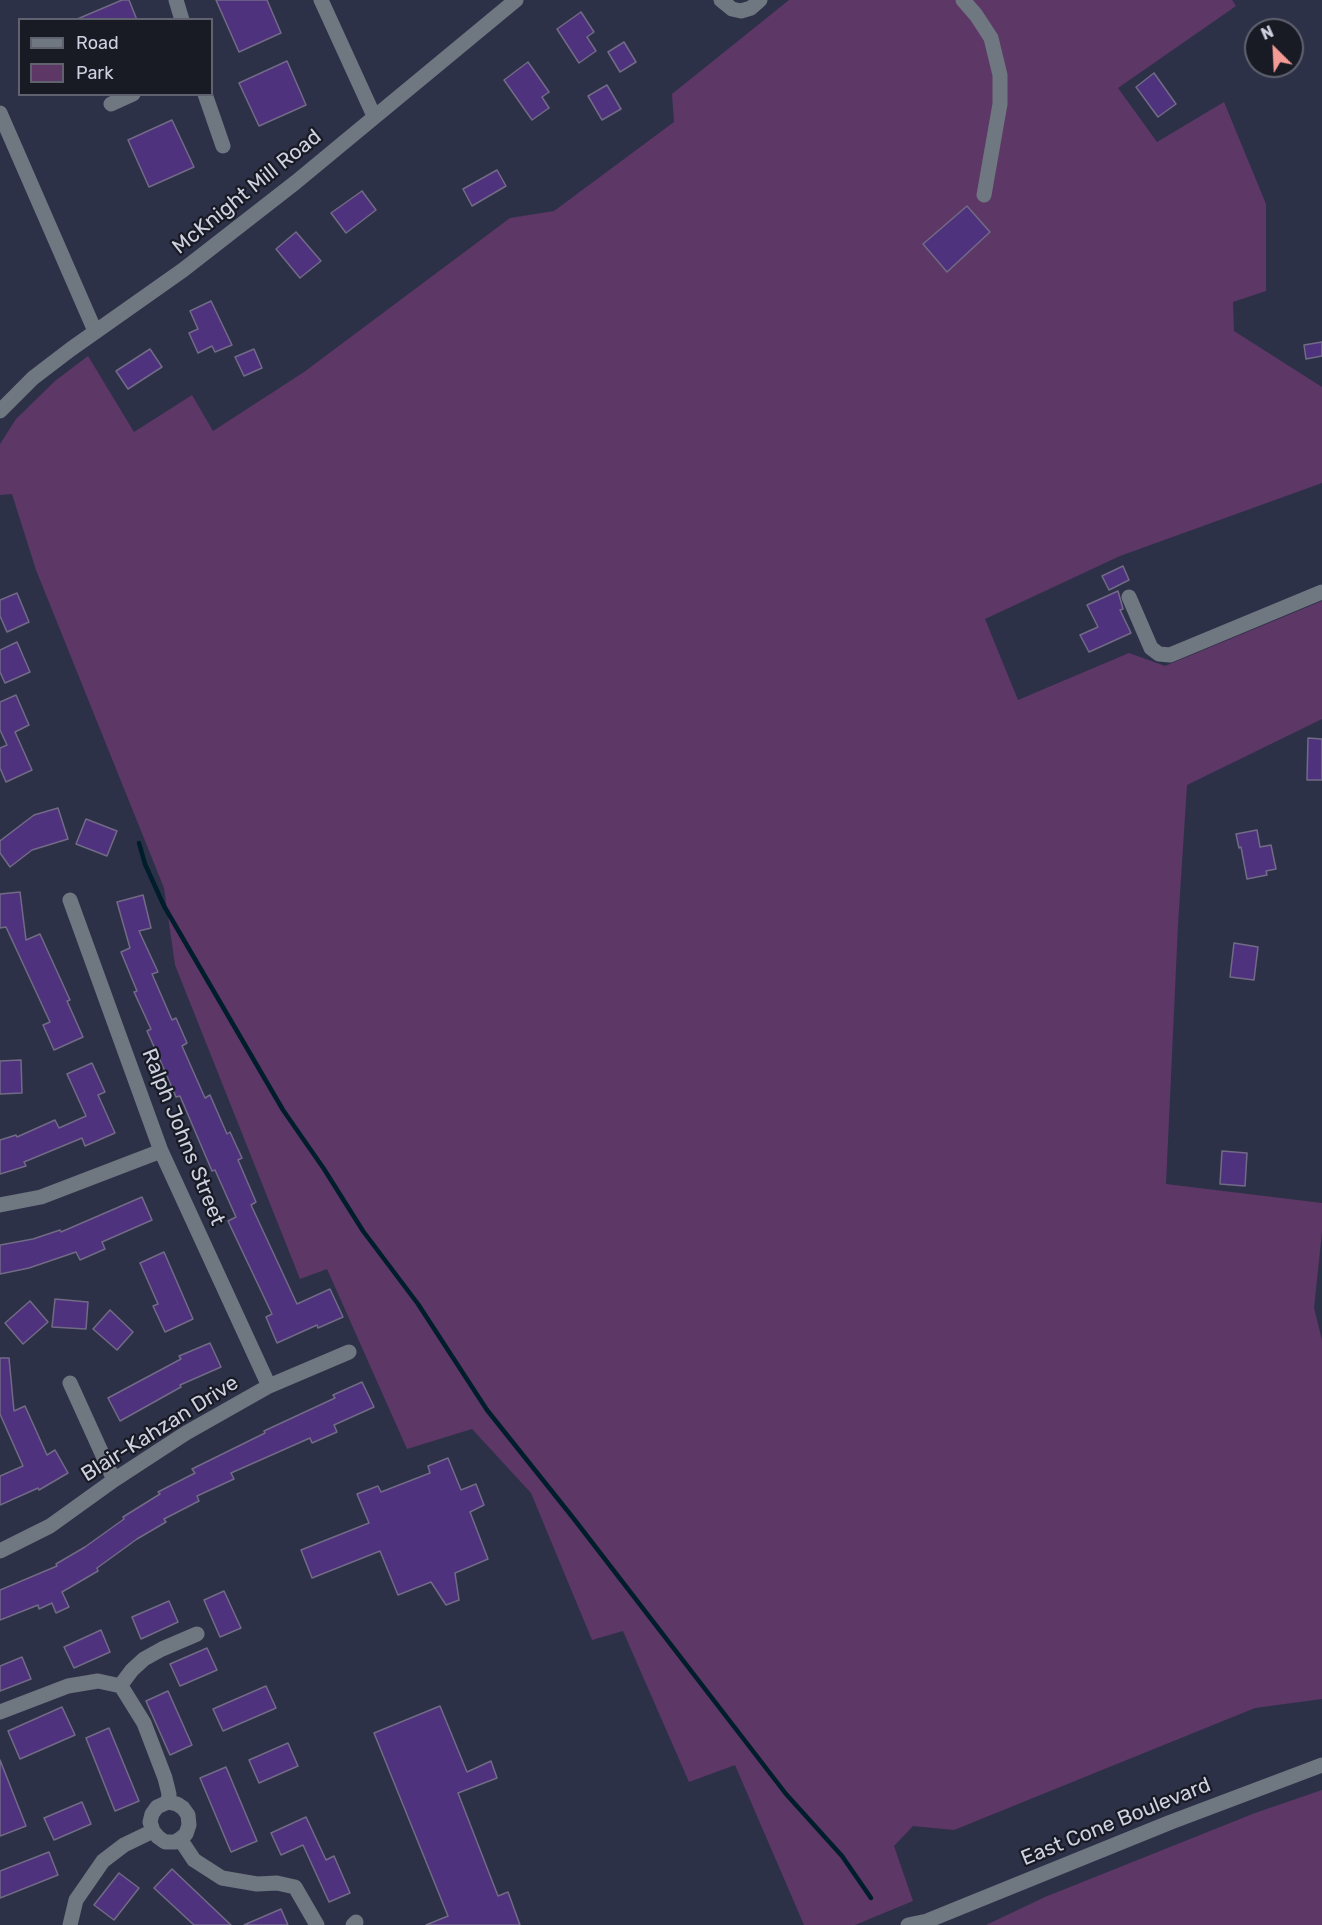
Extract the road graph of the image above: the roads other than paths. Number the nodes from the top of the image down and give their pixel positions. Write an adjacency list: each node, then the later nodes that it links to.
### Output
1 (176, 0): 7 (street)
2 (321, 0): 12 (street)
3 (516, 0): 12 (street, McKnight Mill Road)
4 (721, 0): 5 (street)
5 (760, 0)
6 (963, 0): 14 (street)
7 (181, 18)
8 (129, 96): 10 (street)
9 (206, 96): 13 (street)
10 (111, 104)
11 (0, 113): 15 (street)
12 (374, 116): 15 (street, McKnight Mill Road)
13 (223, 146)
14 (984, 195)
15 (95, 331): 16 (street, McKnight Mill Road)
16 (0, 411)
17 (1322, 592): 18 (street)
18 (1129, 597)
19 (69, 900): 20 (street, Ralph Johns Street)
20 (161, 1150): 21 (street); 24 (street, Ralph Johns Street)
21 (0, 1205)
22 (348, 1352): 24 (street, Blair-Kahzan Drive)
23 (70, 1383): 25 (street)
24 (269, 1386): 25 (street, Blair-Kahzan Drive)
25 (114, 1480): 26 (street, Blair-Kahzan Drive)
26 (0, 1551)
27 (197, 1634): 28 (street)
28 (120, 1686): 29 (street); 31 (street)
29 (0, 1712)
30 (1322, 1765): 34 (street, East Cone Boulevard)
31 (168, 1802): 32 (street); 33 (street)
32 (153, 1831): 33 (street); 35 (street)
33 (180, 1839): 36 (street)
34 (924, 1923): 37 (street, East Cone Boulevard)
35 (70, 1925)
36 (317, 1925)
37 (908, 1925)

